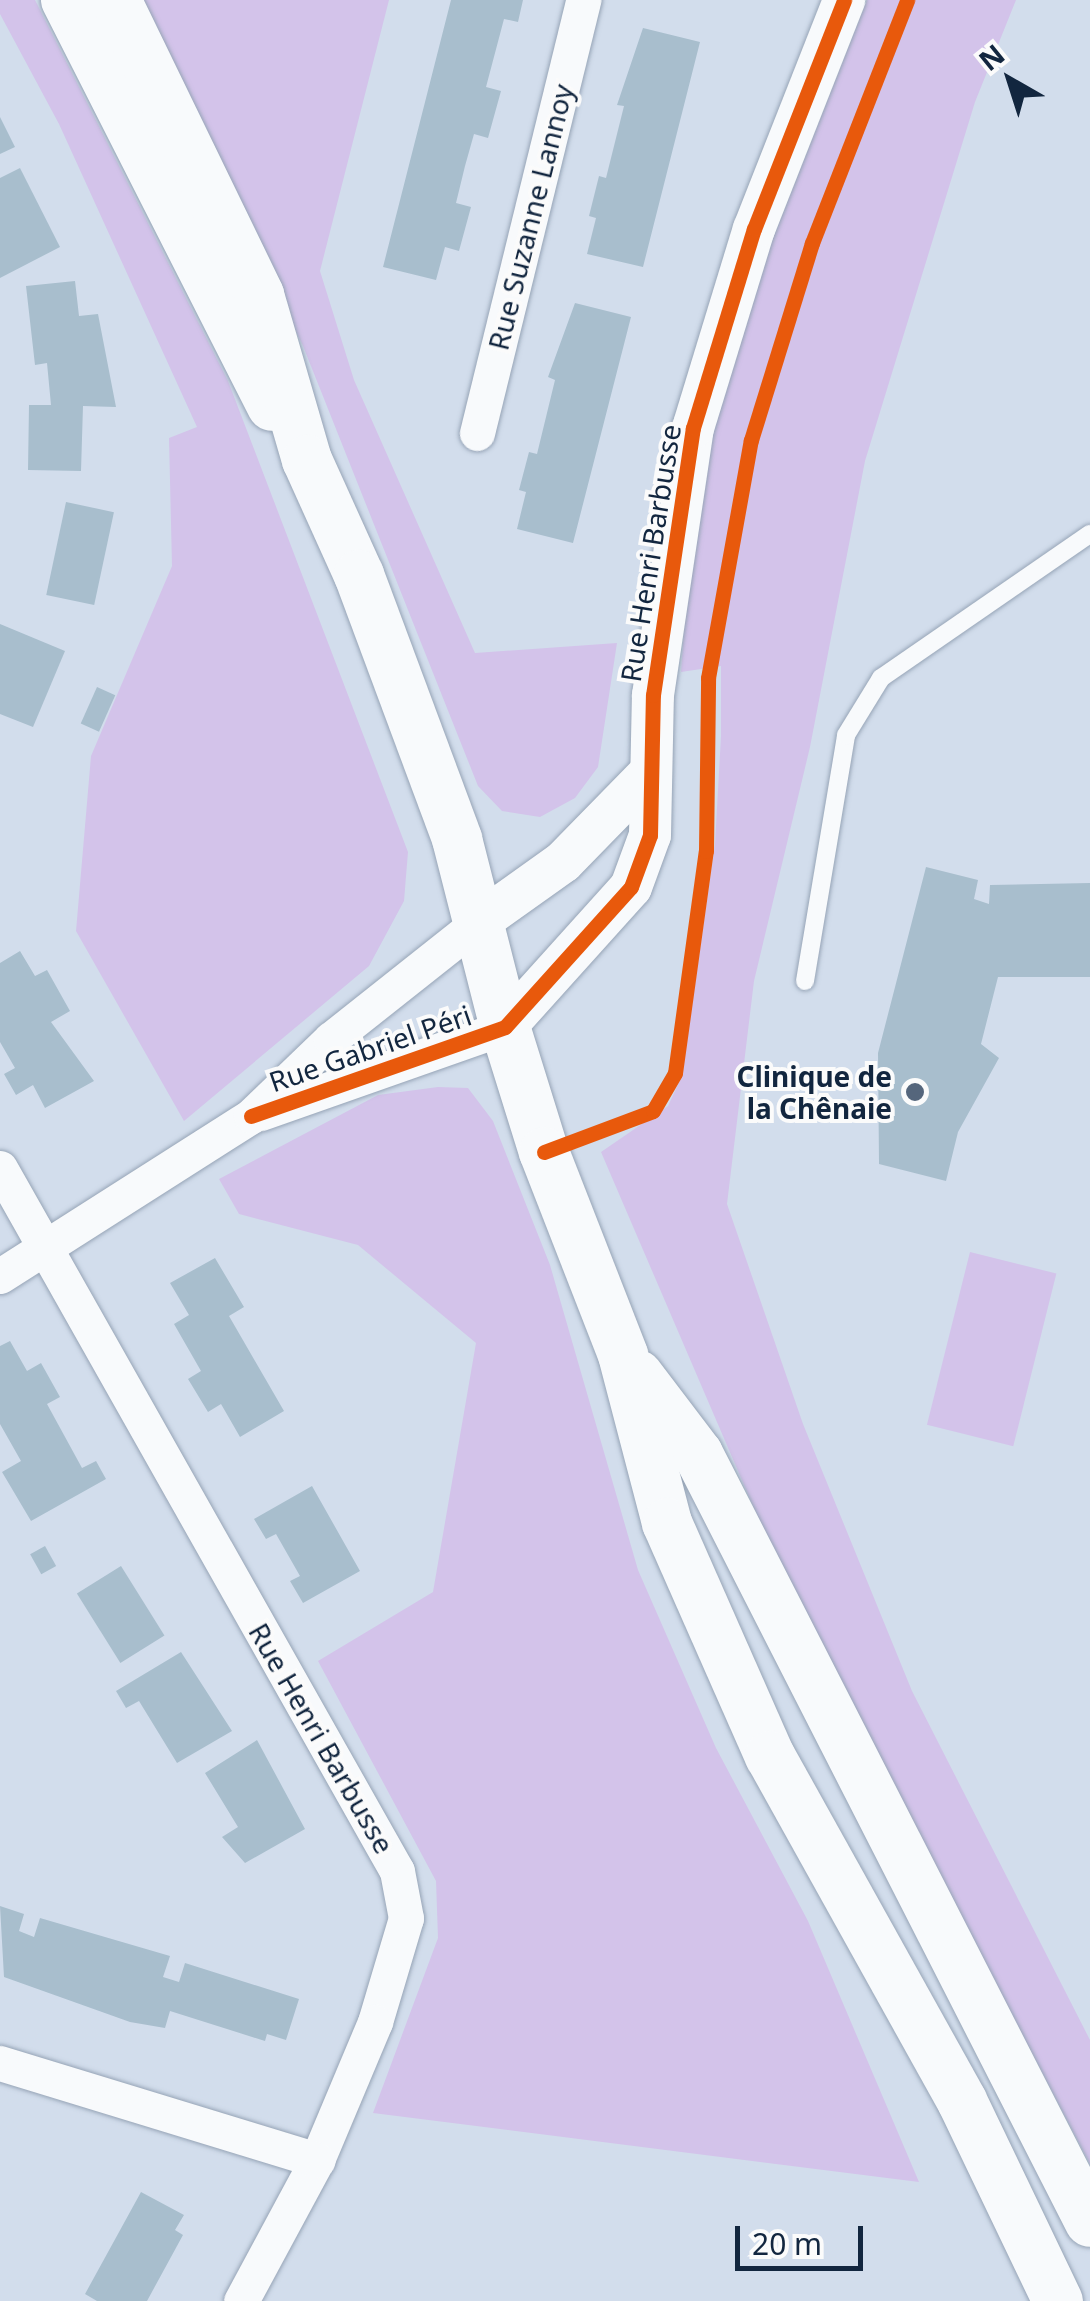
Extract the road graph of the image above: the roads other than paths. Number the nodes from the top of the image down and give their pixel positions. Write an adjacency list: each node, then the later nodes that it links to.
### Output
1 (66, 0): 6 (main road)
2 (116, 0): 6 (main road)
3 (583, 0): 5 (street, Rue Suzanne Lannoy)
4 (844, 0): 8 (street, Rue Henri Barbusse)
5 (477, 433)
6 (307, 460): 9 (main road)
7 (1090, 534): 10 (lane)
8 (646, 777): 9 (street); 11 (street, Rue Henri Barbusse)
9 (476, 924): 11 (main road); 12 (street, Rue Gabriel Péri)
10 (806, 981)
11 (505, 1027): 12 (street, Rue Gabriel Péri); 16 (main road)
12 (250, 1116): 14 (street, Rue Gabriel Péri)
13 (0, 1168): 14 (street, Rue Henri Barbusse)
14 (48, 1250): 15 (street, Rue Gabriel Péri); 18 (street, Rue Henri Barbusse)
15 (0, 1276)
16 (623, 1355): 19 (main road); 21 (main road)
17 (0, 2063): 18 (street)
18 (316, 2160): 20 (street, Rue Henri Barbusse)
19 (1090, 2222)
20 (241, 2301)
21 (1058, 2301)

